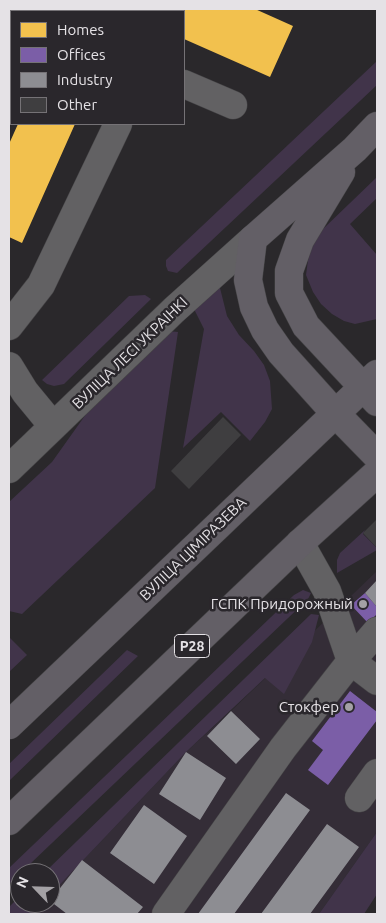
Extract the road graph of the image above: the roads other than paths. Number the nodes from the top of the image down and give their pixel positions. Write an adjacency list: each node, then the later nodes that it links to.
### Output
1 (185, 84): 2 (street)
2 (233, 106)
3 (118, 125): 7 (street)
4 (377, 126): 5 (main road)
5 (355, 149): 6 (main road); 9 (main road)
6 (253, 239): 10 (main road); 11 (street, ВУЛІЦА ЛЕСІ УКРАІНКІ)
7 (9, 326)
8 (9, 366): 11 (street)
9 (372, 388): 10 (main road, ВУЛІЦА ЦІМІРАЗЕВА)
10 (335, 413): 12 (main road); 19 (main road, ВУЛІЦА ЦІМІРАЗЕВА)
11 (53, 426): 13 (street, ВУЛІЦА ЛЕСІ УКРАІНКІ)
12 (377, 456)
13 (9, 469)
14 (377, 473): 15 (main road, Р28)
15 (300, 543): 17 (street); 22 (main road, Р28)
16 (377, 631): 17 (street)
17 (352, 661): 18 (street); 23 (street)
18 (377, 681)
19 (9, 724)
20 (377, 773): 21 (street)
21 (359, 798)
22 (9, 821)
23 (166, 914)

